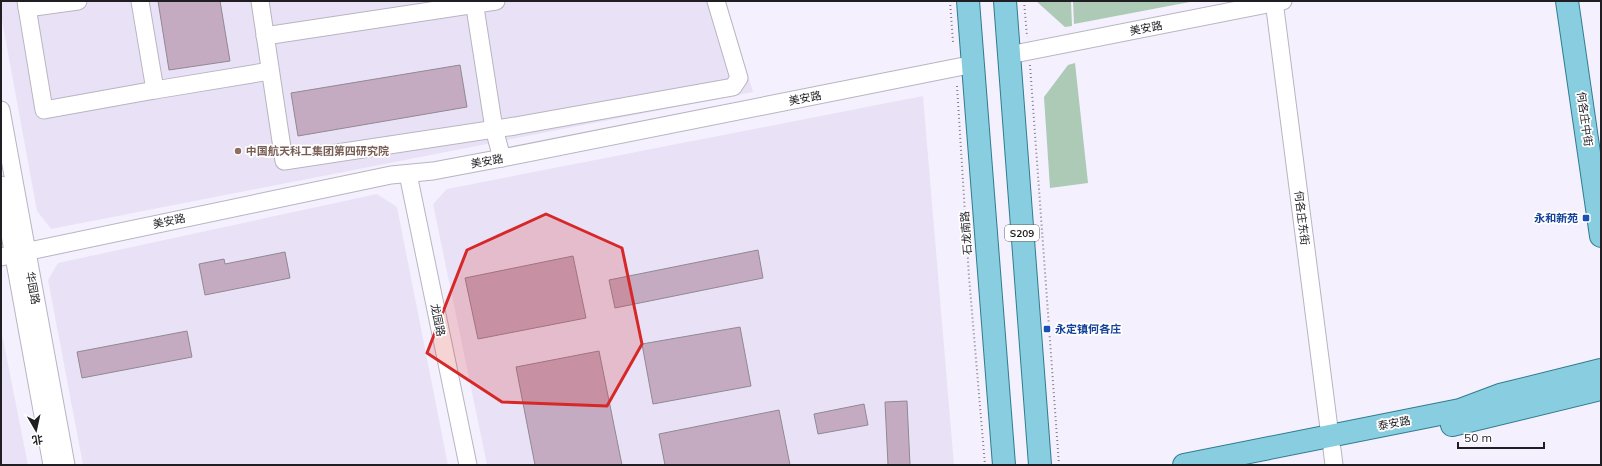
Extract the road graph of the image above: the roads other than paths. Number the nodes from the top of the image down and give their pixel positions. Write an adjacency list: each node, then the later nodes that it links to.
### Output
1 (78, 1): 12 (street)
2 (140, 1): 17 (street)
3 (260, 1): 13 (street)
4 (496, 1): 11 (street)
5 (716, 1): 19 (street)
6 (968, 1): 15 (main road, 石龙南路)
7 (1004, 1): 14 (main road, S209)
8 (1567, 1): 24 (main road, 何各庄中街)
9 (1580, 1): 20 (main road, 何各庄中街)
10 (1277, 2): 14 (street, 美安路); 30 (street, 何各庄东街)
11 (475, 3): 13 (street); 19 (street)
12 (27, 5): 17 (street)
13 (266, 36): 16 (street)
14 (1019, 53): 29 (main road, S209)
15 (965, 66): 21 (street, 美安路); 28 (main road, 石龙南路)
16 (270, 71): 17 (street); 19 (street)
17 (154, 90)
18 (1, 110): 25 (street, 华园路)
19 (494, 129): 21 (street)
20 (1601, 144)
21 (502, 158): 22 (street, 美安路)
22 (408, 174): 25 (street, 美安路); 33 (street, 龙园路)
23 (1, 185): 25 (street, 华园路)
24 (1601, 236)
25 (14, 254): 31 (street, 华园路); 32 (street, 华园路)
26 (1601, 370): 30 (main road, 泰安路)
27 (1601, 389): 30 (main road, 泰安路)
28 (1001, 429): 29 (main road); 34 (main road, 石龙南路)
29 (1037, 429): 35 (main road, S209)
30 (1332, 450): 36 (main road, 泰安路); 37 (main road, 泰安路)
31 (52, 465)
32 (66, 465)
33 (468, 465)
34 (1004, 465)
35 (1040, 465)
36 (1184, 465)
37 (1252, 465)

